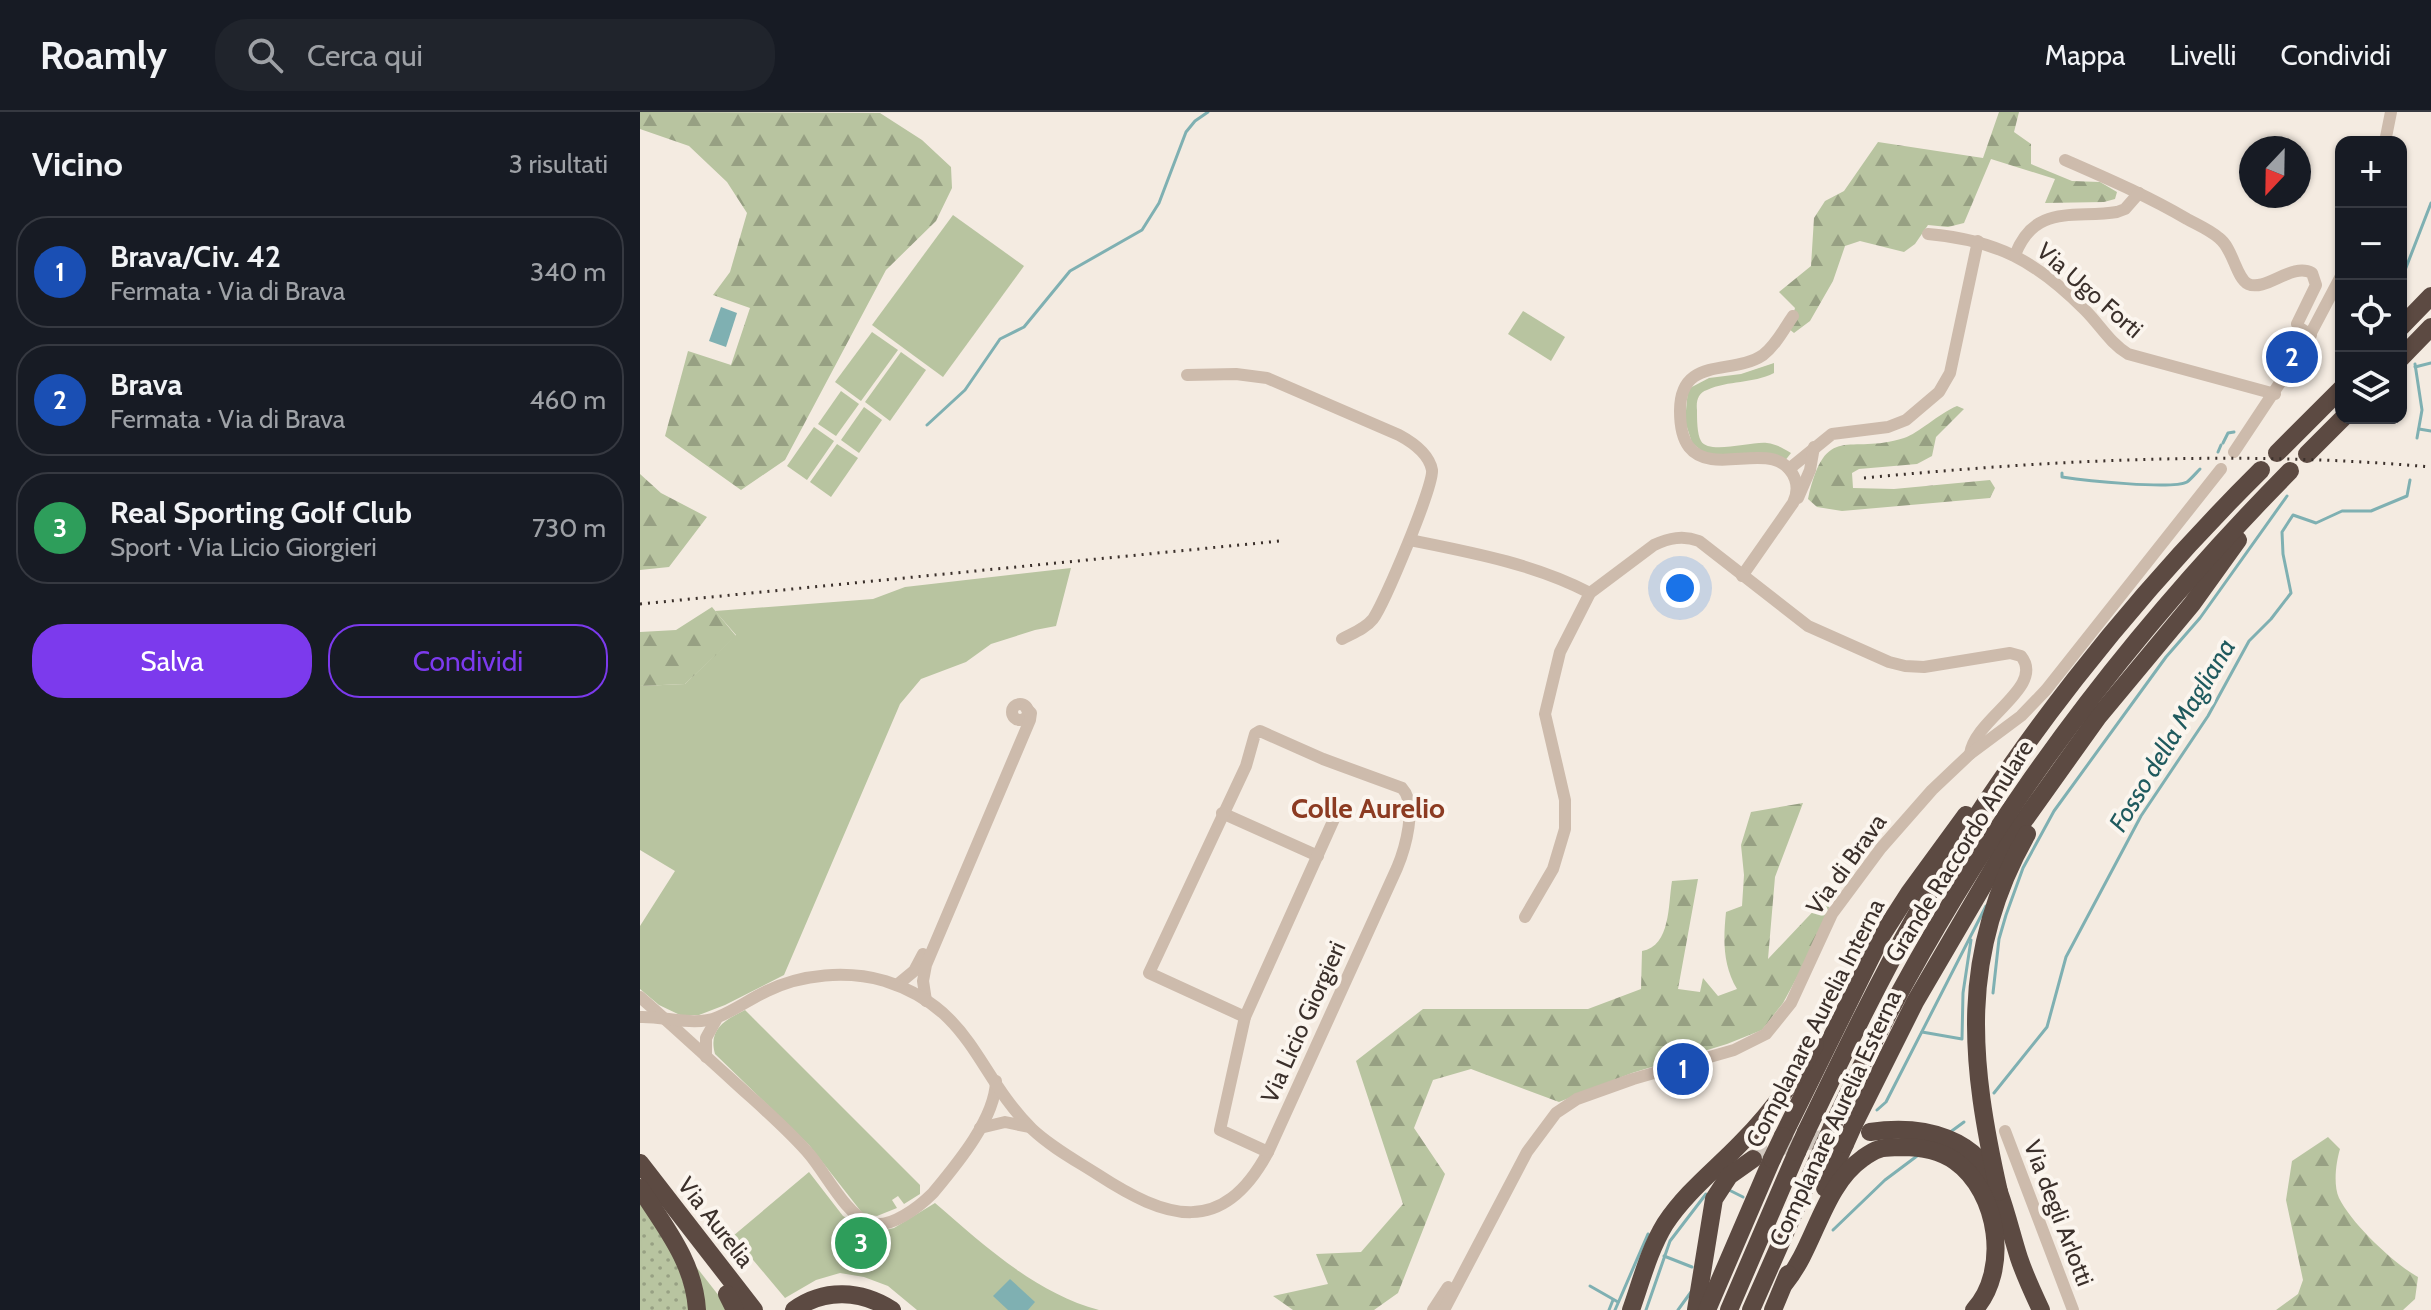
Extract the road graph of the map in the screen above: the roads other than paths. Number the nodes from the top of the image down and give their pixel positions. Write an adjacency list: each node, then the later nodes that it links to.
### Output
1 (2391, 112): 2 (street)
2 (2386, 136)
3 (2065, 160): 4 (street)
4 (2139, 193): 7 (street, Via Ugo Forti); 13 (street)
5 (1928, 234): 6 (street, Via Ugo Forti)
6 (1978, 241): 7 (street, Via Ugo Forti); 19 (street)
7 (2015, 255): 16 (street, Via Ugo Forti)
8 (2339, 280): 13 (street)
9 (2431, 296): 11 (highway)
10 (1793, 316): 23 (street)
11 (2407, 321)
12 (2431, 327): 14 (highway)
13 (2311, 335): 16 (street)
14 (2407, 352)
15 (1187, 375): 28 (street)
16 (2275, 394): 20 (street)
17 (2335, 395): 21 (highway)
18 (2337, 424): 22 (highway)
19 (1814, 447): 23 (street); 27 (street)
20 (2234, 452)
21 (2277, 453)
22 (2307, 454)
23 (1789, 469): 27 (street)
24 (2221, 469): 34 (street, Via di Brava)
25 (2261, 470): 33 (highway, Grande Raccordo Anulare)
26 (2285, 477): 35 (highway, Complanare Aurelia Esterna); 77 (highway, Grande Raccordo Anulare, bridge)
27 (1793, 503): 29 (street)
28 (1410, 540): 30 (street); 31 (street)
29 (1742, 576): 30 (street); 34 (street)
30 (1595, 590): 39 (street)
31 (1342, 639)
32 (1023, 714): 40 (street)
33 (2030, 740): 41 (highway, Complanare Aurelia Interna); 76 (highway, Grande Raccordo Anulare, bridge)
34 (1970, 754): 64 (street, Via di Brava)
35 (2070, 755): 52 (highway, Complanare Aurelia Esterna); 63 (highway)
36 (1222, 813): 38 (street); 47 (street); 57 (street, Via Licio Giorgieri)
37 (1334, 819): 38 (street)
38 (1318, 856): 47 (street)
39 (1525, 917)
40 (930, 946): 42 (street); 44 (street)
41 (1866, 965): 73 (highway); 75 (highway, Complanare Aurelia Interna, bridge)
42 (897, 985): 44 (street, Via Licio Giorgieri); 48 (street, Via Licio Giorgieri)
43 (640, 997): 46 (street)
44 (926, 1001): 50 (street, Via Licio Giorgieri)
45 (640, 1017): 46 (street, Via Licio Giorgieri)
46 (662, 1017): 48 (street, Via Licio Giorgieri); 49 (street)
47 (1245, 1017): 57 (street)
48 (717, 1018): 49 (street)
49 (706, 1057): 51 (street)
50 (996, 1081): 51 (street); 53 (street, Via Licio Giorgieri)
51 (980, 1128): 53 (street)
52 (1862, 1128): 55 (highway); 65 (highway, Complanare Aurelia Esterna, bridge)
53 (1032, 1129): 57 (street, Via Licio Giorgieri)
54 (2005, 1131): 81 (street, Via degli Arlotti)
55 (1914, 1138): 56 (highway); 65 (highway)
56 (1952, 1149): 63 (highway); 79 (highway)
57 (1268, 1152)
58 (640, 1155): 62 (highway)
59 (1753, 1159): 74 (highway)
60 (640, 1163): 62 (highway, Via Aurelia)
61 (640, 1185): 66 (highway, Via Aurelia); 67 (highway)
62 (662, 1192): 68 (highway, Via Aurelia)
63 (1999, 1192): 80 (highway)
64 (1467, 1267): 71 (street); 72 (street, Via di Brava)
65 (1785, 1283): 78 (highway, Complanare Aurelia Esterna)
66 (734, 1305)
67 (697, 1310)
68 (754, 1310)
69 (794, 1310): 70 (highway)
70 (892, 1310)
71 (1433, 1310)
72 (1444, 1310)
73 (1631, 1310)
74 (1696, 1310)
75 (1707, 1310)
76 (1729, 1310)
77 (1751, 1310)
78 (1773, 1310)
79 (1974, 1310)
80 (2041, 1310)
81 (2073, 1310)

